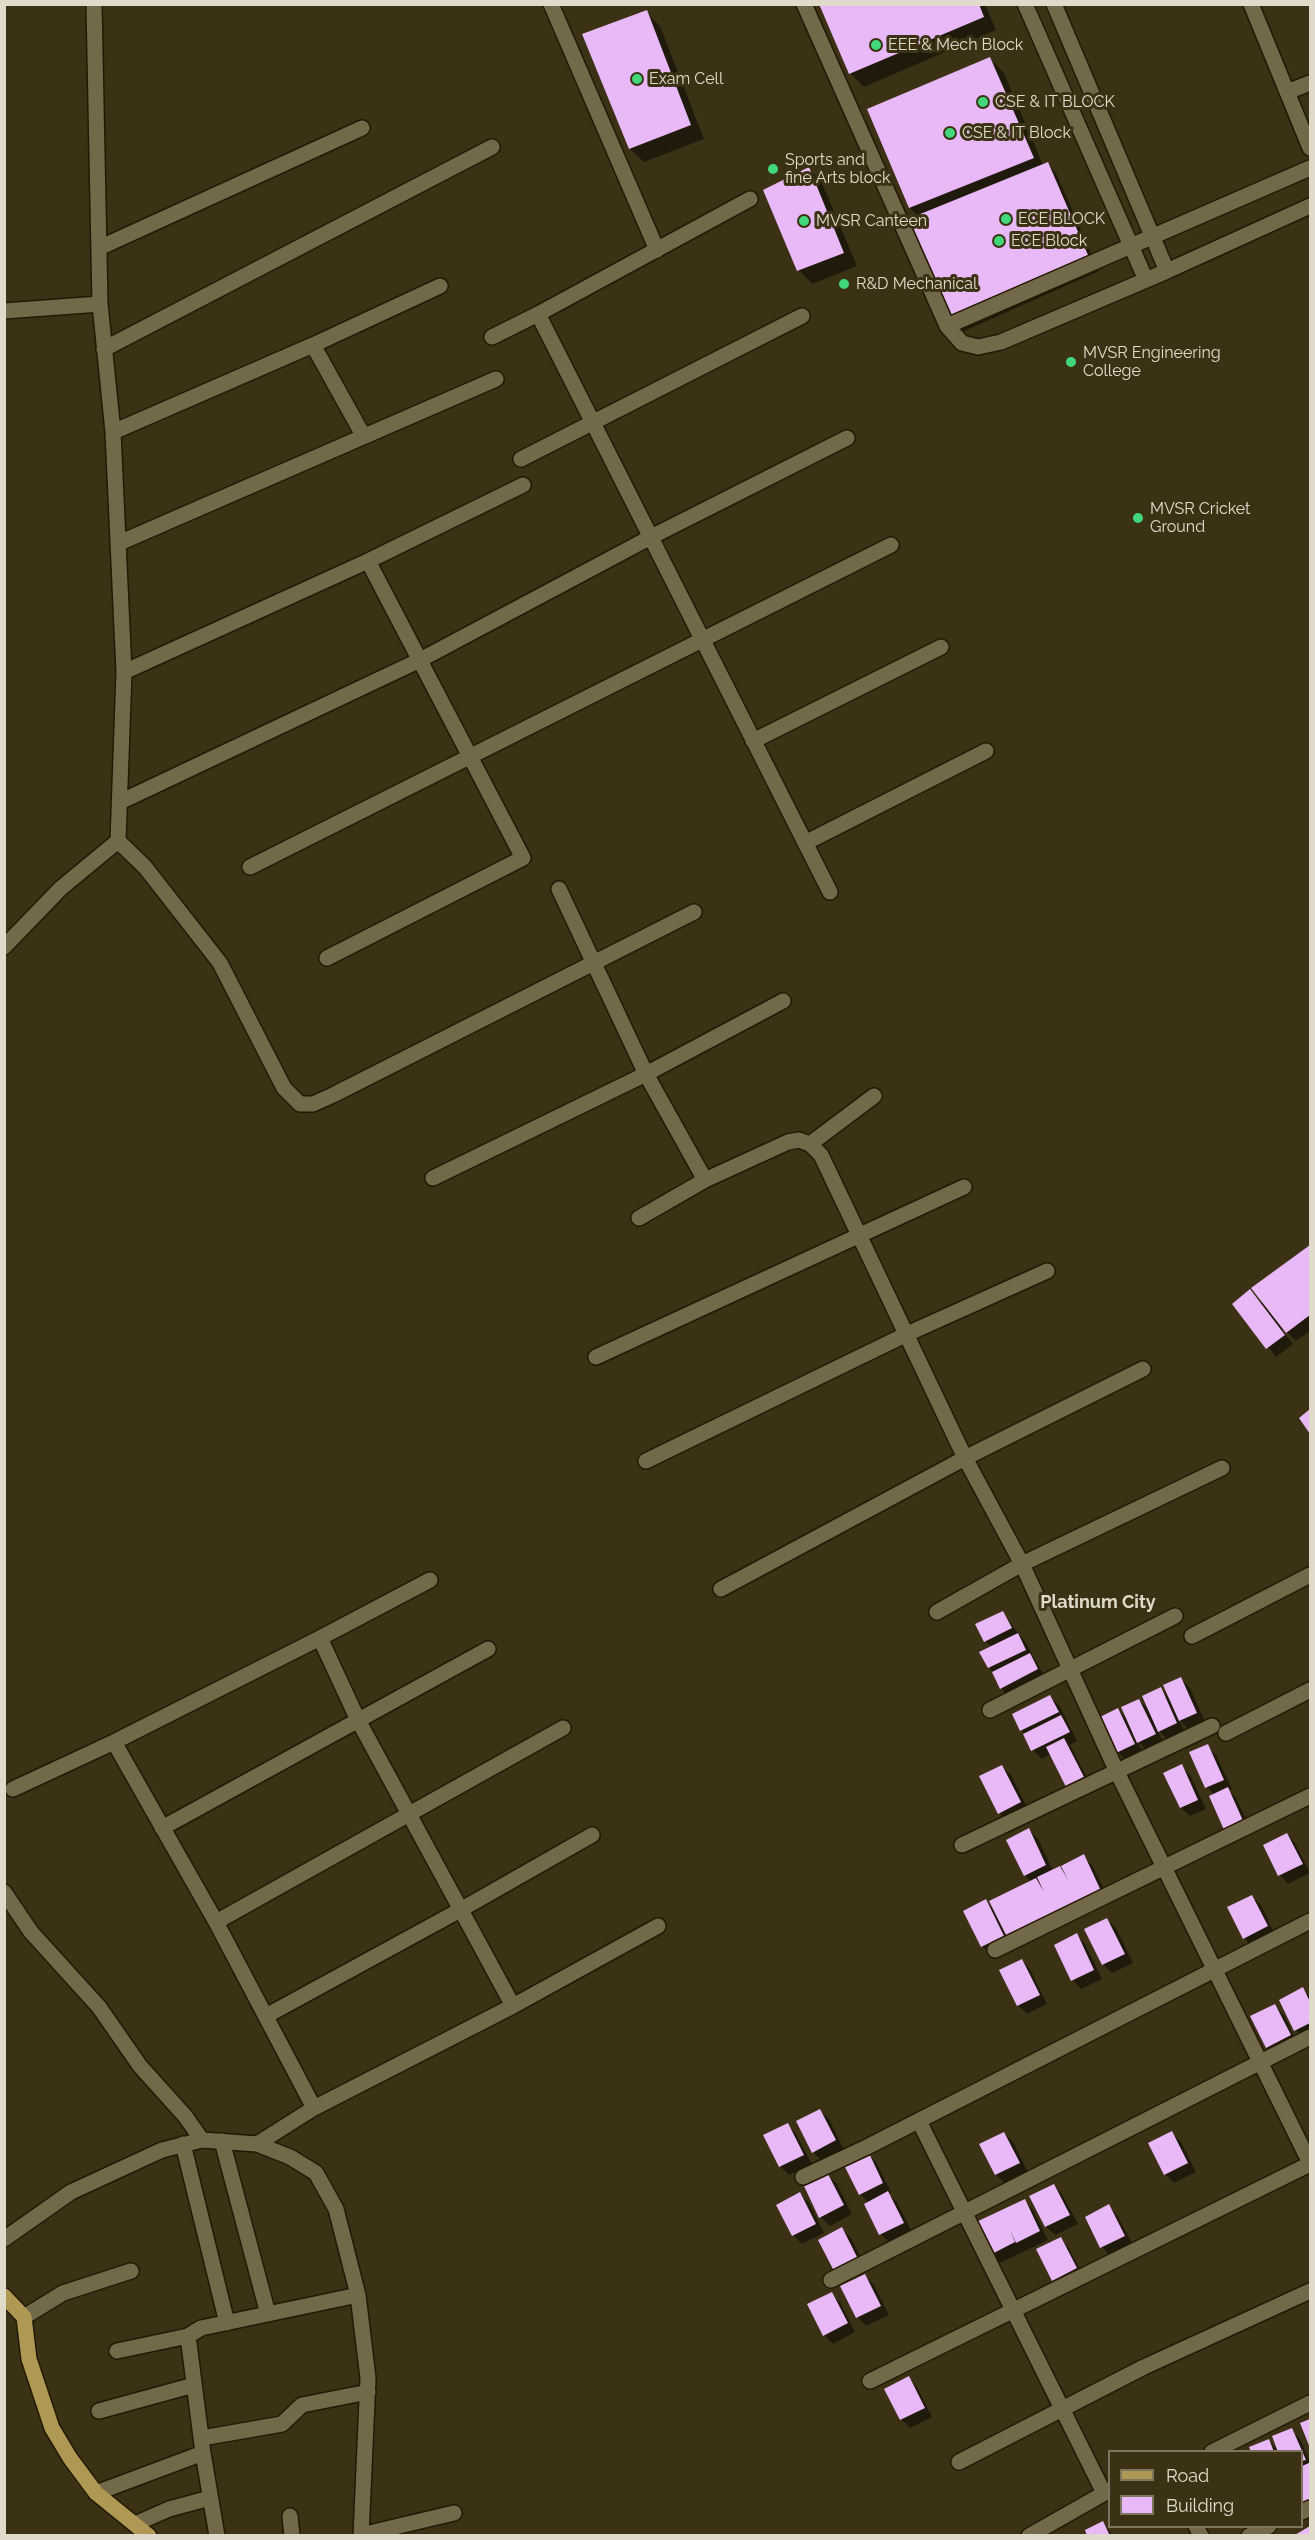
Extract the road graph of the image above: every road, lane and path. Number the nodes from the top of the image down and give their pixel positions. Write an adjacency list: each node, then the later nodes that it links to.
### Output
1 (94, 4): 17 (street)
2 (551, 4): 18 (street)
3 (804, 4): 26 (street)
4 (1025, 4): 16 (street)
5 (1054, 4): 15 (street)
6 (1251, 4): 8 (street)
7 (1311, 83): 8 (street)
8 (1287, 92): 11 (street)
9 (362, 128): 17 (street)
10 (492, 147): 29 (street)
11 (1311, 148)
12 (1311, 168): 15 (street)
13 (750, 199): 18 (street)
14 (1311, 206): 19 (street)
15 (1151, 236): 16 (street); 19 (street)
16 (1129, 246): 20 (street); 26 (street)
17 (99, 248): 22 (street)
18 (657, 250): 24 (street)
19 (1167, 271): 20 (street)
20 (1146, 280): 26 (street)
21 (440, 286): 28 (street)
22 (100, 304): 23 (street); 29 (street)
23 (4, 311)
24 (538, 314): 27 (street); 31 (street)
25 (802, 316): 31 (street)
26 (947, 326)
27 (492, 337)
28 (313, 345): 32 (street); 33 (street)
29 (104, 350): 32 (street)
30 (496, 379): 33 (street)
31 (594, 424): 35 (street); 37 (street)
32 (113, 432): 38 (street)
33 (363, 435): 38 (street)
34 (847, 438): 37 (street)
35 (521, 459)
36 (523, 485): 40 (street)
37 (651, 537): 41 (street); 43 (street)
38 (119, 543): 44 (street)
39 (891, 545): 41 (street)
40 (368, 561): 43 (street); 44 (street)
41 (702, 642): 45 (street); 47 (street)
42 (942, 647): 45 (street)
43 (420, 660): 47 (street); 48 (street)
44 (124, 672): 48 (street)
45 (753, 741): 50 (street)
46 (986, 751): 50 (street)
47 (469, 756): 51 (street); 56 (street)
48 (120, 802): 49 (street)
49 (118, 841): 55 (street); 57 (street)
50 (805, 843): 53 (street)
51 (250, 867)
52 (559, 889): 57 (street)
53 (830, 892)
54 (694, 912): 57 (street)
55 (4, 947)
56 (327, 958)
57 (594, 963): 59 (street)
58 (783, 1001): 59 (street)
59 (646, 1074): 62 (street); 63 (street)
60 (874, 1096): 61 (street)
61 (810, 1144): 63 (street); 66 (street)
62 (433, 1178)
63 (705, 1180): 65 (street)
64 (964, 1187): 66 (street)
65 (639, 1218)
66 (859, 1237): 68 (street); 69 (street)
67 (1047, 1271): 68 (street)
68 (907, 1334): 71 (street); 72 (street)
69 (596, 1357)
70 (1143, 1369): 71 (street)
71 (965, 1458): 74 (street); 77 (street)
72 (646, 1461)
73 (1222, 1468): 74 (street)
74 (1022, 1564): 78 (street); 83 (street)
75 (1311, 1575): 80 (street)
76 (430, 1581): 81 (street)
77 (721, 1589)
78 (937, 1612)
79 (1175, 1616): 83 (street)
80 (1192, 1635)
81 (320, 1638): 86 (street); 90 (street)
82 (488, 1649): 86 (street)
83 (1071, 1669): 85 (street); 91 (street)
84 (1311, 1690): 89 (street)
85 (990, 1710)
86 (358, 1720): 94 (street); 95 (street)
87 (1212, 1726): 91 (street)
88 (563, 1728): 94 (street)
89 (1226, 1733)
90 (114, 1742): 92 (street); 95 (street)
91 (1117, 1772): 97 (street); 98 (street)
92 (13, 1789)
93 (1311, 1796): 98 (street)
94 (411, 1815): 100 (street); 102 (street)
95 (162, 1828): 102 (street)
96 (591, 1835): 100 (street)
97 (962, 1845)
98 (1164, 1866): 104 (street); 105 (street)
99 (4, 1892): 112 (street)
100 (462, 1909): 106 (street); 107 (street)
101 (1311, 1921): 105 (street)
102 (216, 1922): 107 (street)
103 (658, 1926): 106 (street)
104 (995, 1950)
105 (1214, 1970): 109 (street); 111 (street)
106 (513, 2006): 110 (street)
107 (266, 2016): 110 (street)
108 (1311, 2037): 109 (street)
109 (1259, 2061): 116 (street); 118 (street)
110 (314, 2108): 115 (street)
111 (919, 2121): 117 (street); 118 (street)
112 (202, 2140): 113 (street); 114 (street)
113 (222, 2141): 115 (street); 126 (street)
114 (183, 2144): 119 (street); 128 (street)
115 (257, 2144): 123 (street)
116 (1311, 2164): 125 (street)
117 (803, 2177)
118 (963, 2212): 121 (street); 125 (street)
119 (4, 2239)
120 (131, 2271): 127 (street)
121 (831, 2280)
122 (1311, 2291): 135 (street)
123 (358, 2295): 126 (street); 133 (street)
124 (4, 2296): 127 (main road)
125 (1013, 2310): 131 (street); 135 (street)
126 (268, 2314): 128 (street)
127 (24, 2317): 141 (main road)
128 (227, 2323): 129 (street)
129 (188, 2336): 130 (street); 132 (street)
130 (117, 2351)
131 (870, 2381)
132 (194, 2385): 136 (street); 137 (street)
133 (368, 2392): 137 (street); 150 (street)
134 (1311, 2403): 138 (street)
135 (1062, 2409): 139 (street); 140 (street)
136 (99, 2411)
137 (202, 2446): 141 (street); 142 (street)
138 (1214, 2450)
139 (959, 2462)
140 (1107, 2492): 151 (street)
141 (96, 2493): 145 (main road)
142 (210, 2498): 145 (street); 148 (street)
143 (454, 2513): 150 (street)
144 (290, 2516): 149 (street)
145 (135, 2524): 147 (main road)
146 (1265, 2528): 152 (street)
147 (149, 2535)
148 (217, 2535)
149 (292, 2535)
150 (361, 2535)
151 (1029, 2535)
152 (1249, 2535)

